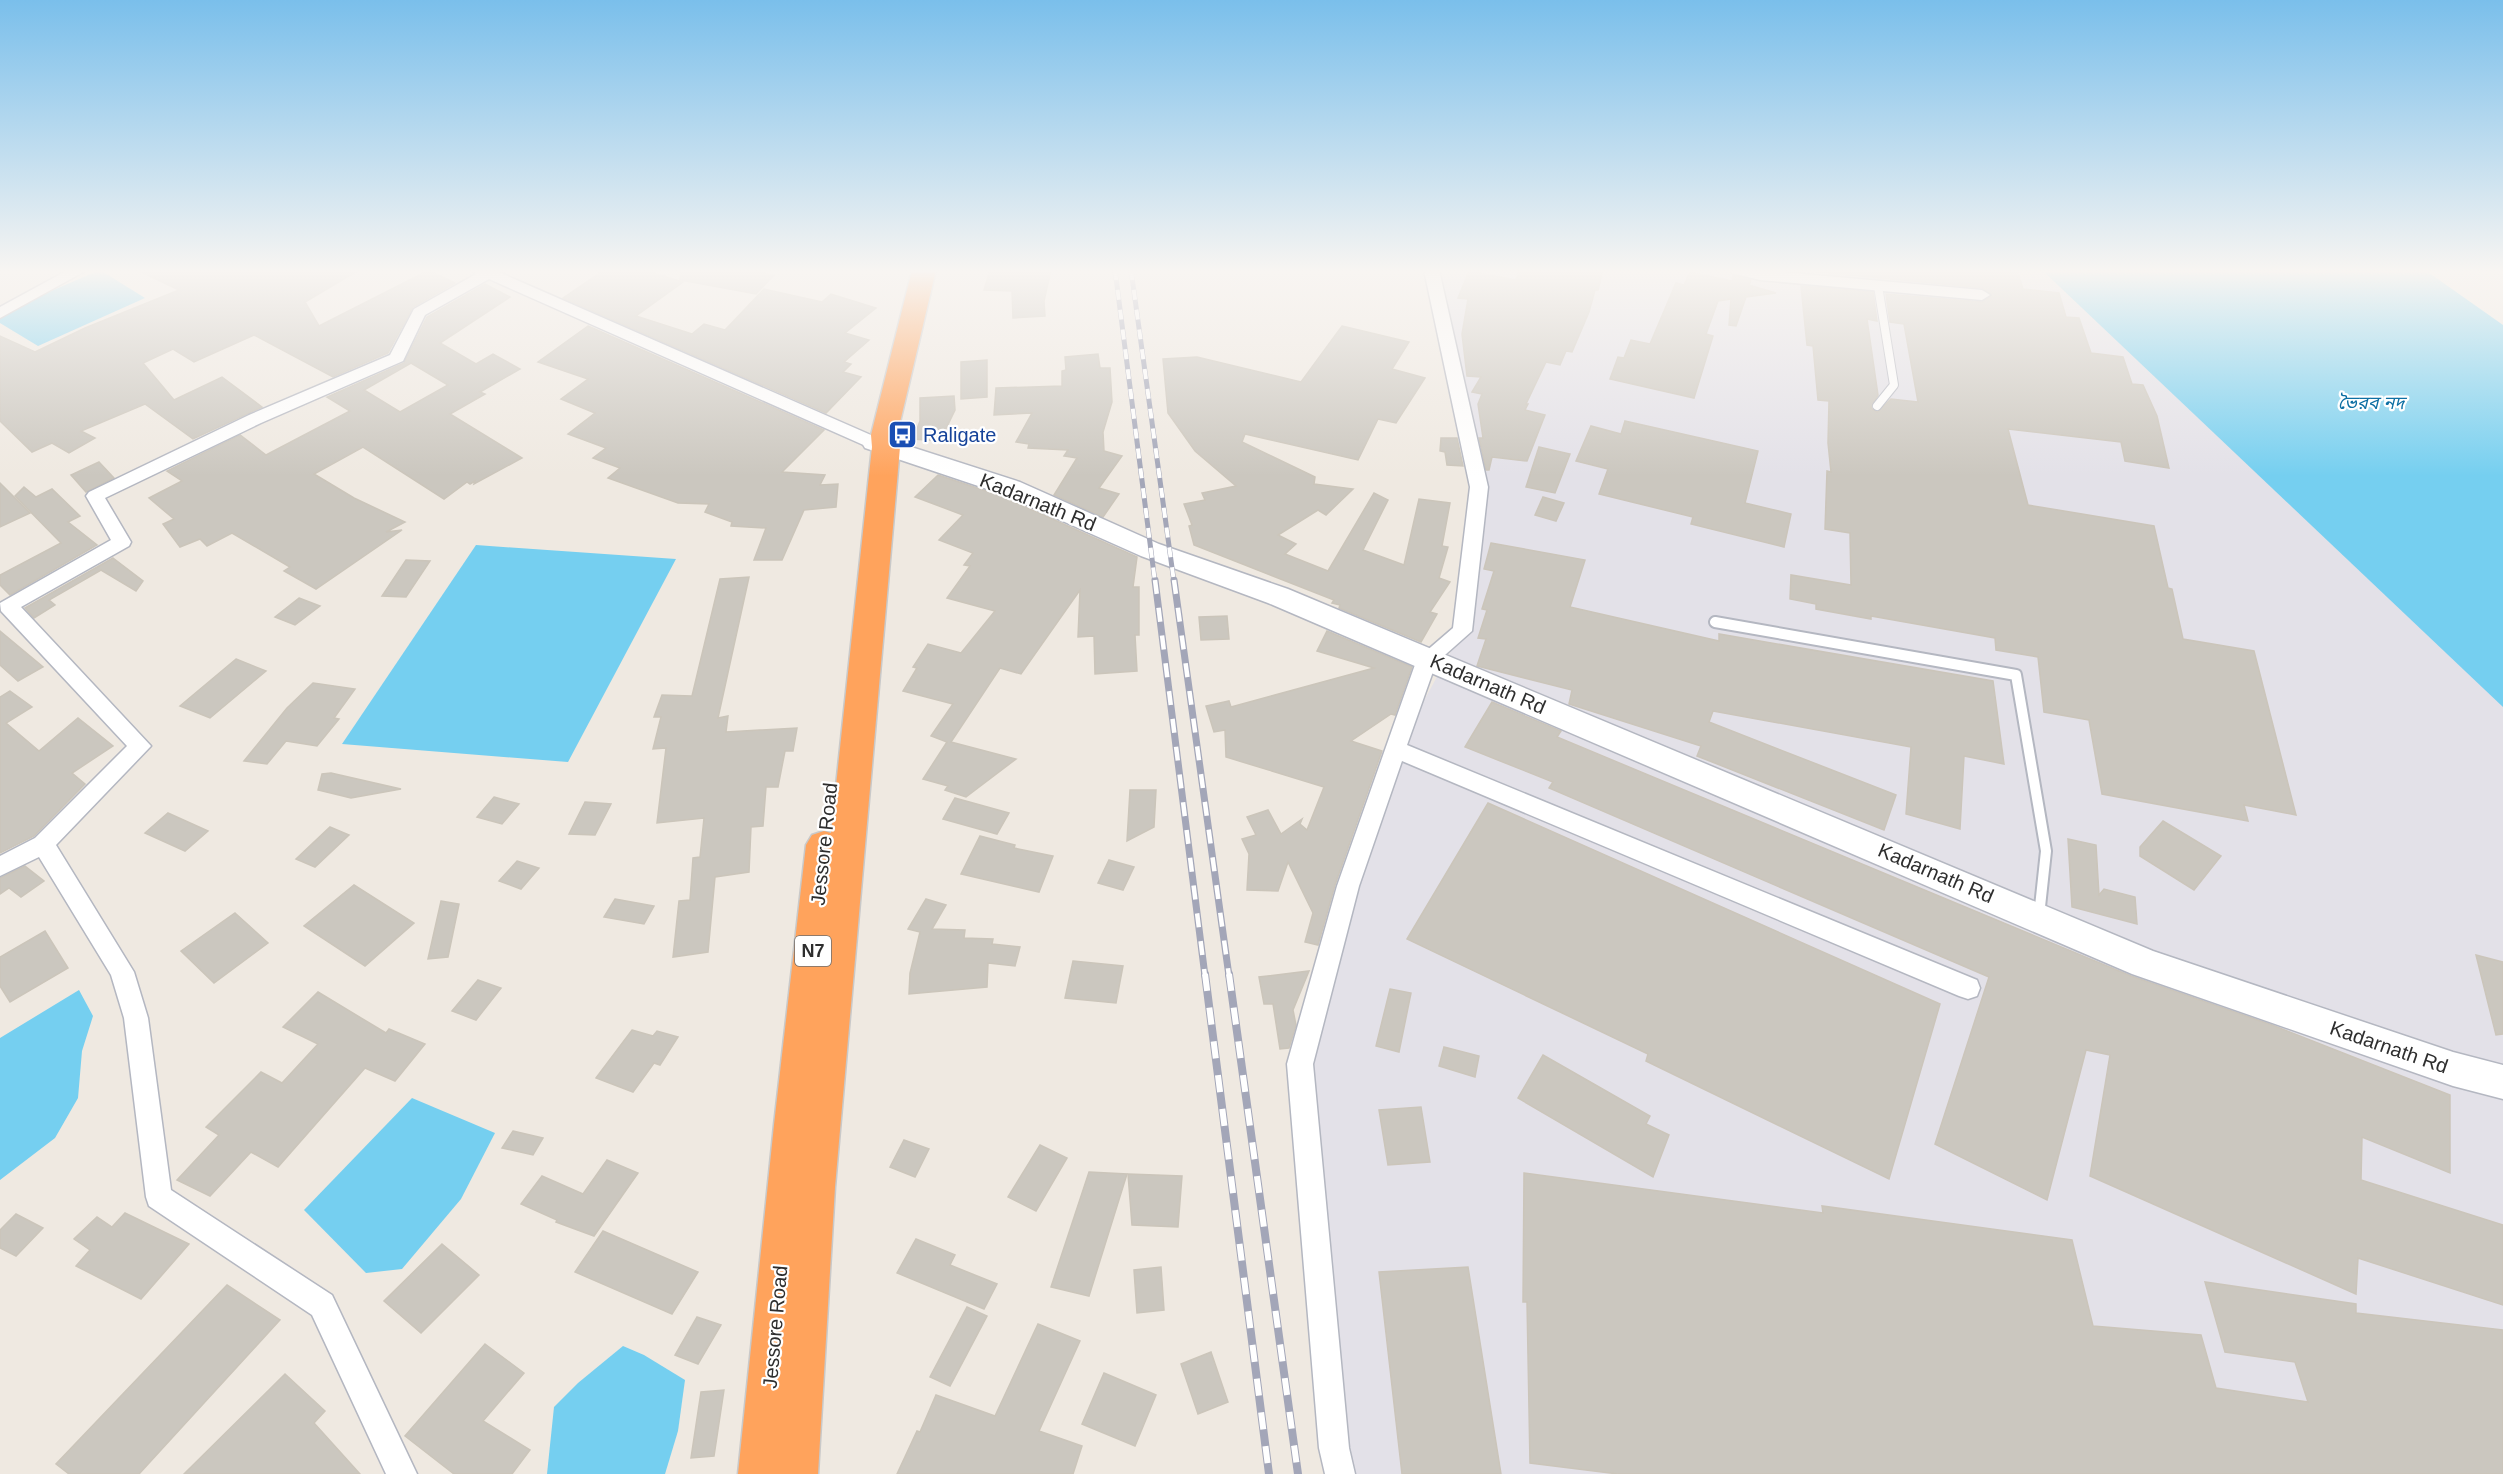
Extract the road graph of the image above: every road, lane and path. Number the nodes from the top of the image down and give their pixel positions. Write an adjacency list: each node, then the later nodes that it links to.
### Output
1 (406, 339): 11 (street)
2 (641, 339): 7 (street, Kadarnath Rd)
3 (907, 339): 7 (highway, Jessore Road / N7)
4 (1446, 339): 9 (street)
5 (1887, 339): 6 (lane)
6 (1877, 406)
7 (881, 441): 9 (main road, Kadarnath Rd); 17 (highway, Jessore Road / N7); 18 (highway, Jessore Road / N7)
8 (1715, 622): 13 (lane)
9 (1427, 659): 10 (street); 13 (main road, Kadarnath Rd)
10 (1397, 750): 14 (street); 19 (street)
11 (43, 844): 12 (street); 16 (street)
12 (0, 867)
13 (2039, 917): 15 (main road, Kadarnath Rd)
14 (1968, 988)
15 (2503, 1082)
16 (402, 1474)
17 (762, 1474)
18 (794, 1474)
19 (1340, 1474)

